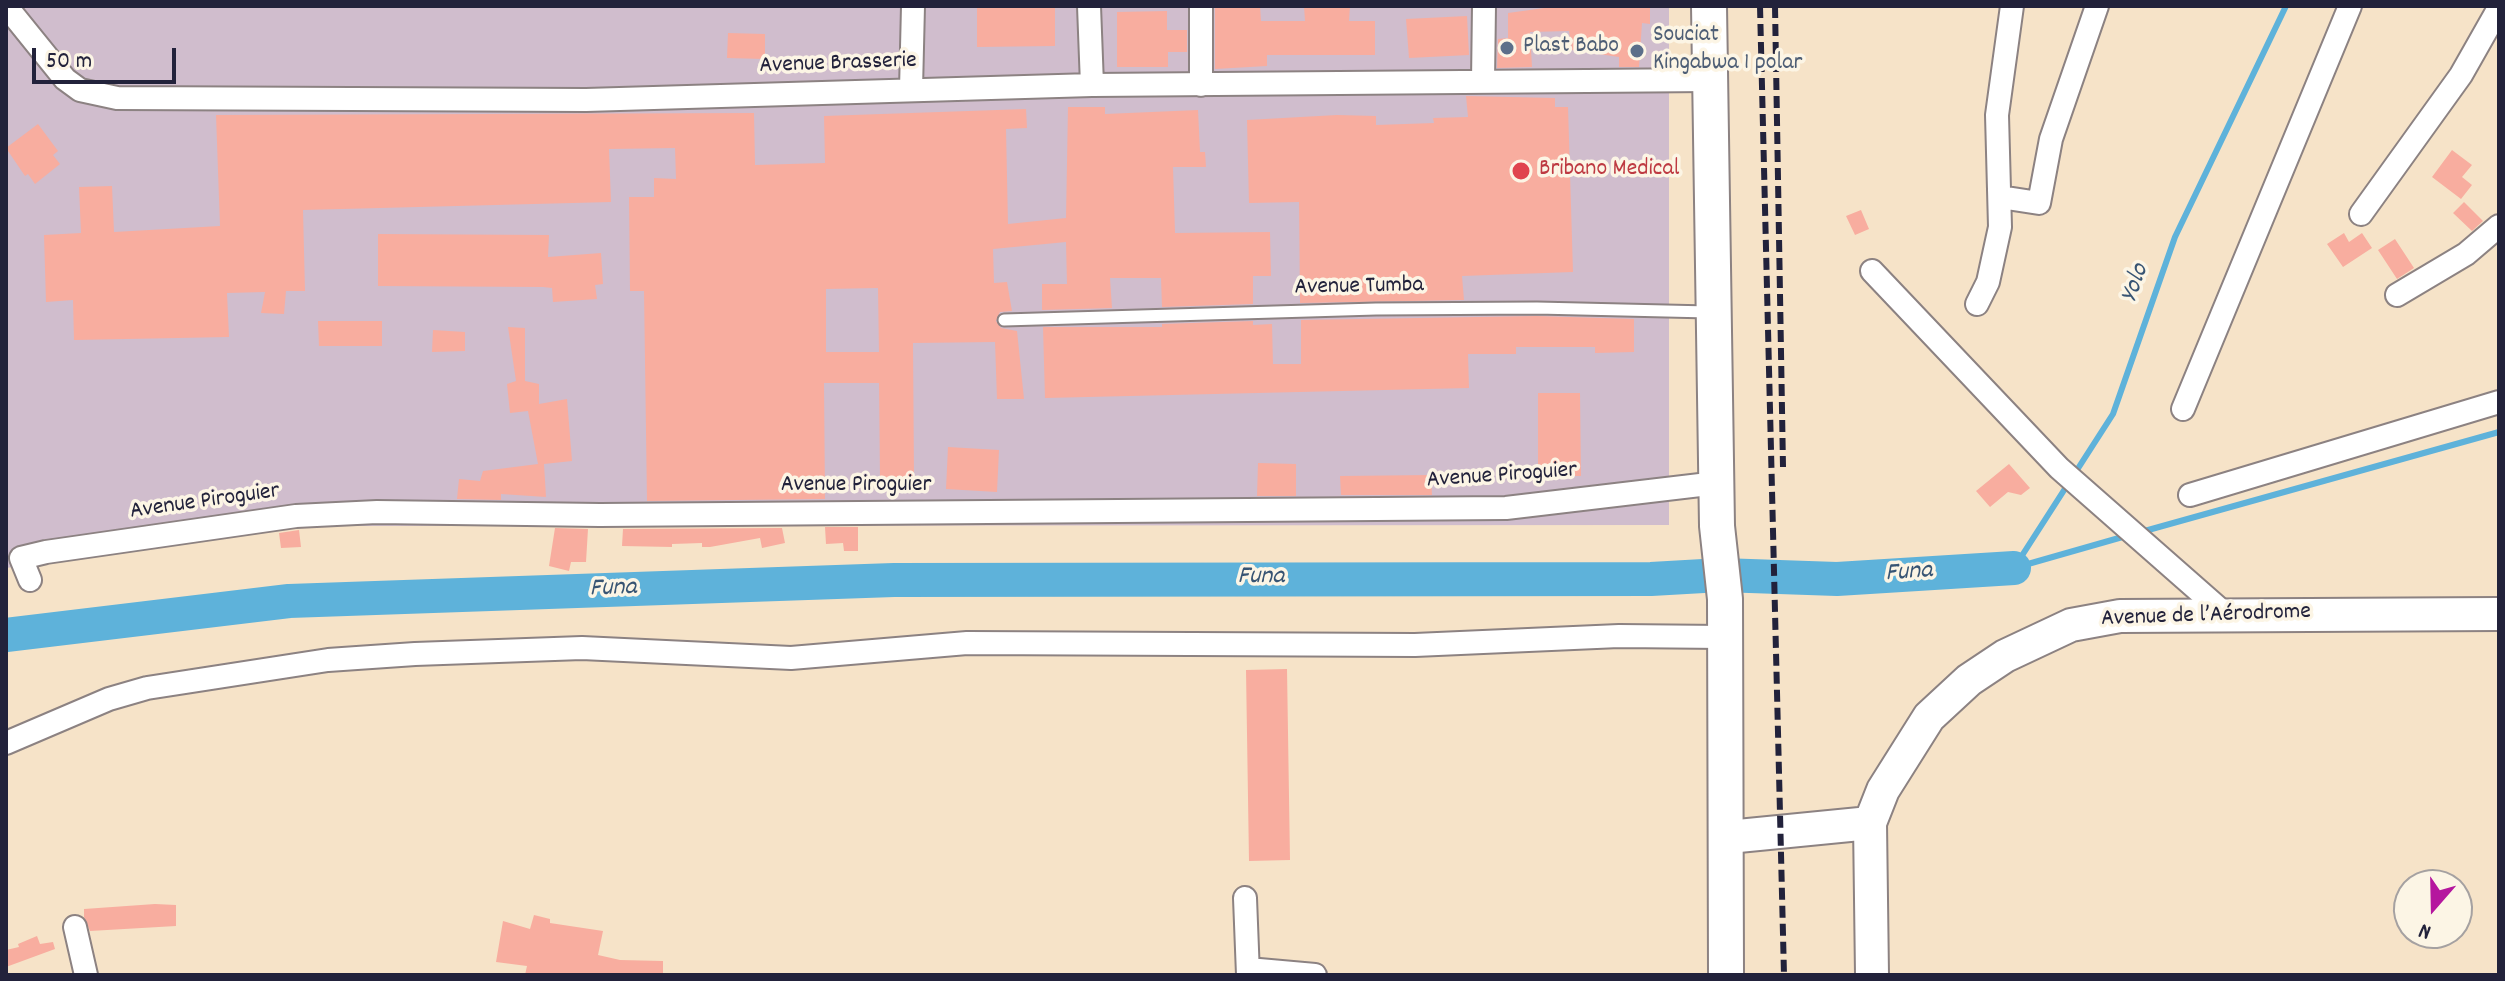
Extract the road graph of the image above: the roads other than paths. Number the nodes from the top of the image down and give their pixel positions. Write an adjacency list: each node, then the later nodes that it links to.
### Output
1 (6, 6): 15 (street, Avenue Brasserie)
2 (913, 6): 15 (street)
3 (1089, 6): 13 (street)
4 (1201, 6): 14 (street)
5 (1484, 6): 12 (street)
6 (1709, 6): 11 (main road)
7 (2012, 6): 16 (street)
8 (2097, 6): 16 (street)
9 (2350, 6): 25 (street)
10 (2499, 8): 17 (street)
11 (1710, 80): 12 (street, Avenue Brasserie); 22 (main road)
12 (1483, 81): 14 (street, Avenue Brasserie)
13 (1092, 85): 14 (street, Avenue Brasserie); 15 (street, Avenue Brasserie)
14 (1201, 85)
15 (911, 89)
16 (2000, 197): 21 (street)
17 (2361, 214)
18 (2499, 226): 20 (street)
19 (1872, 271): 29 (street)
20 (2397, 295)
21 (1977, 304)
22 (1714, 312): 23 (lane, Avenue Tumba); 26 (main road)
23 (1004, 320)
24 (2499, 402): 27 (street)
25 (2183, 409)
26 (1717, 483): 28 (street, Avenue Piroguier); 31 (main road)
27 (2190, 495)
28 (30, 580)
29 (2224, 613): 30 (main road, Avenue de l’Aérodrome); 33 (main road, Avenue de l’Aérodrome)
30 (2499, 614)
31 (1724, 637): 32 (street); 34 (main road)
32 (6, 743)
33 (1870, 823): 34 (main road); 41 (main road, Avenue de l’Aérodrome)
34 (1728, 837): 40 (main road)
35 (1245, 898): 37 (street)
36 (75, 927): 38 (street)
37 (1248, 972): 39 (street)
38 (86, 975)
39 (1315, 975)
40 (1726, 975)
41 (1872, 975)

